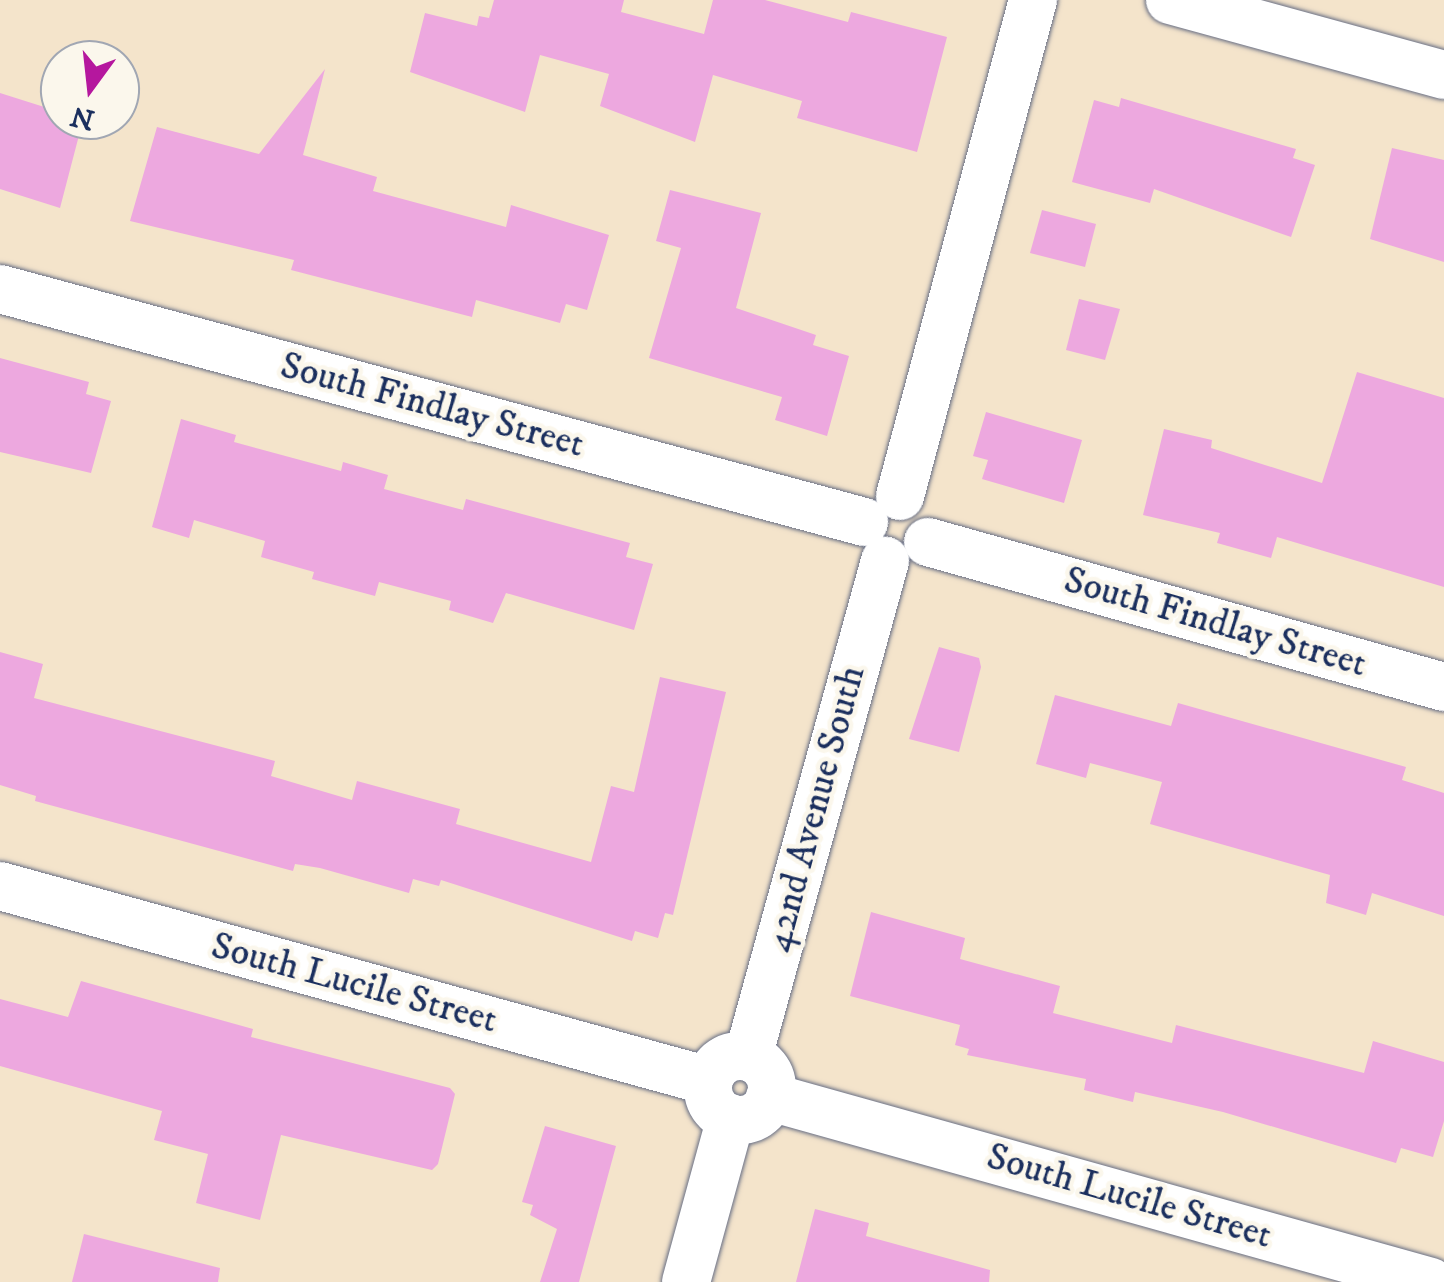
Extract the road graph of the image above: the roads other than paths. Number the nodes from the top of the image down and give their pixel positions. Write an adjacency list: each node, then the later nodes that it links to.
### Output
1 (1033, 0): 5 (street, 42nd Avenue South)
2 (1170, 0): 3 (street)
3 (1444, 75)
4 (0, 290): 5 (street, South Findlay Street)
5 (883, 526): 6 (street, South Findlay Street); 8 (street, 42nd Avenue South)
6 (1444, 687)
7 (0, 886): 8 (street, South Lucile Street)
8 (739, 1088): 9 (street, 42nd Avenue South); 10 (street, South Lucile Street)
9 (686, 1282)
10 (1431, 1282)

